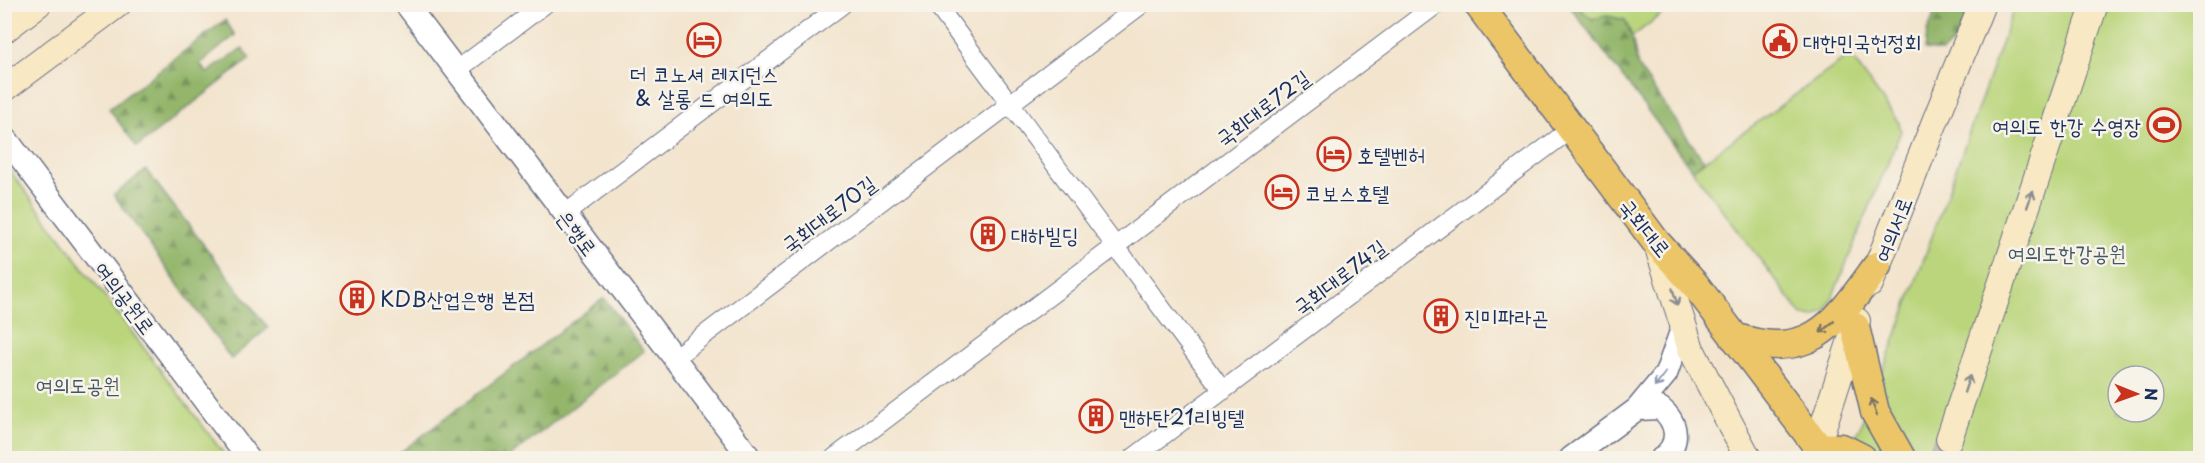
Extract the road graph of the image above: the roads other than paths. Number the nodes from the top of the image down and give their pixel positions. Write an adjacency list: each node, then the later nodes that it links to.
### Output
1 (38, 4): 13 (main road)
2 (118, 4): 12 (main road)
3 (406, 4): 14 (street, 은행로)
4 (545, 4): 14 (street)
5 (843, 4): 20 (street)
6 (936, 4): 17 (street)
7 (1142, 4): 17 (street, 국회대로70길)
8 (1437, 4): 22 (street, 국회대로72길)
9 (1478, 4): 18 (main road, 국회대로)
10 (1982, 4): 23 (main road, 여의서로)
11 (2095, 4): 30 (main road, one-way to 11)
12 (86, 28): 15 (main road); 16 (main road)
13 (4, 30)
14 (456, 71): 20 (street, 은행로)
15 (4, 75)
16 (4, 89)
17 (1010, 104): 22 (street); 27 (street, 국회대로70길)
18 (1571, 129): 21 (main road, 국회대로); 28 (street, 국회대로74길)
19 (4, 136): 32 (street, 여의공원로)
20 (565, 214): 27 (street, 은행로)
21 (1656, 242): 24 (main road, one-way to 24); 26 (main road, 국회대로)
22 (1115, 246): 28 (street); 34 (street, 국회대로72길)
23 (1877, 266): 25 (main road, 여의서로); 26 (main road, one-way to 26)
24 (1683, 326): 29 (street, one-way to 29); 38 (main road)
25 (1855, 327): 31 (main road, 여의서로); 40 (main road, one-way to 25)
26 (1734, 337): 31 (main road, 국회대로)
27 (674, 358): 33 (street, 은행로)
28 (1223, 391): 35 (street, 국회대로74길)
29 (1637, 410): 36 (street); 37 (street)
30 (1949, 439)
31 (1818, 455): 39 (main road)
32 (248, 459)
33 (750, 459)
34 (834, 459)
35 (1133, 459)
36 (1571, 459)
37 (1662, 459)
38 (1748, 459)
39 (1862, 459)
40 (1901, 459)

